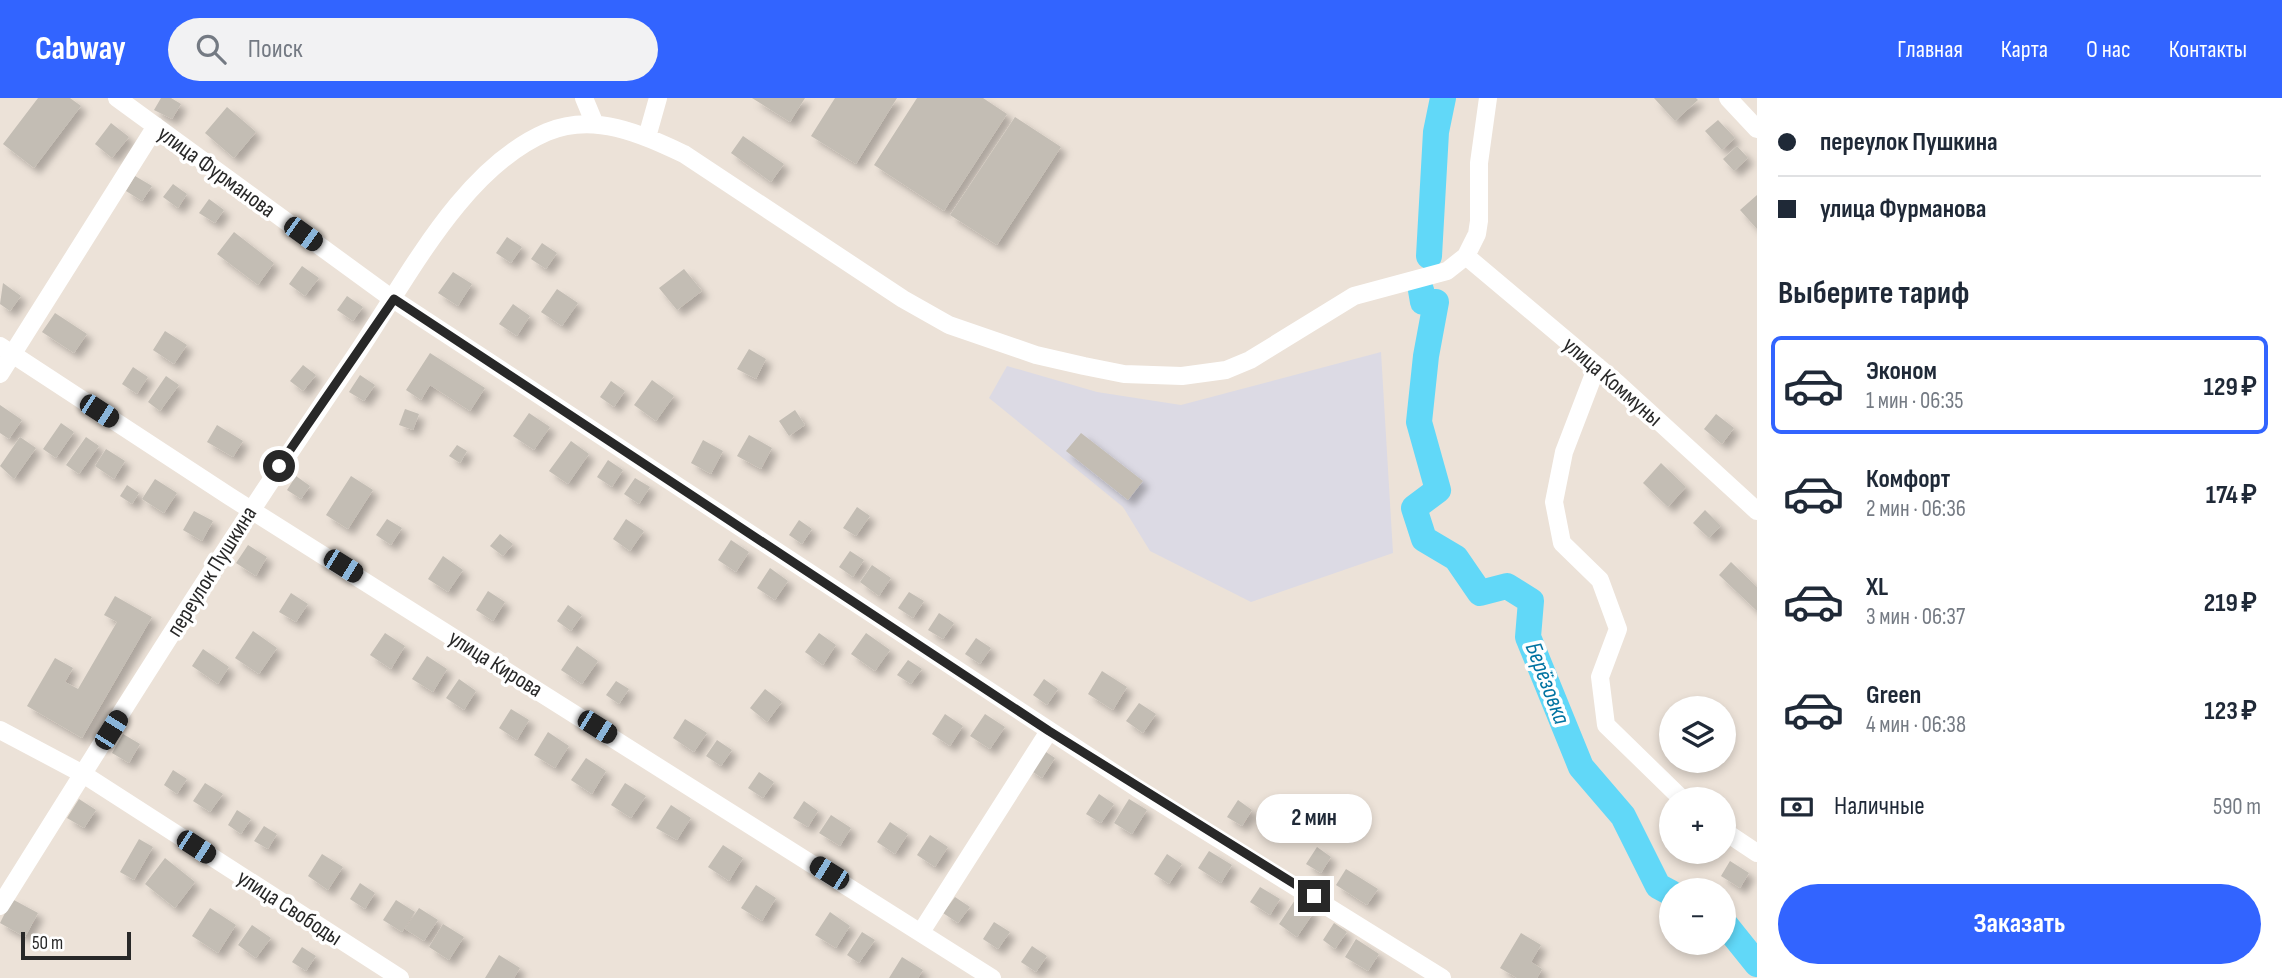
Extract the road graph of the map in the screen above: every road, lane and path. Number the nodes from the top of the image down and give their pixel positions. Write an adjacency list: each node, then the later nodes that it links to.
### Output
1 (117, 98): 7 (street, улица Фурманова)
2 (584, 98): 6 (street)
3 (658, 98): 9 (street)
4 (1488, 98): 10 (street)
5 (1727, 98): 8 (street)
6 (594, 122): 9 (street); 11 (street, переулок Пушкина)
7 (156, 126): 11 (street, улица Фурманова); 12 (street)
8 (1757, 129)
9 (648, 137): 10 (street)
10 (1465, 256): 13 (street, улица Коммуны)
11 (394, 299): 15 (street, переулок Пушкина); 18 (street, улица Фурманова)
12 (6, 350): 14 (street); 15 (street, улица Кирова)
13 (1597, 366): 16 (street, улица Коммуны); 20 (street)
14 (0, 374)
15 (250, 508): 19 (street, переулок Пушкина); 24 (street, улица Кирова)
16 (1757, 511)
17 (0, 730): 19 (street, улица Свободы)
18 (1049, 731): 24 (street); 27 (street, улица Фурманова)
19 (83, 774): 23 (street, переулок Пушкина); 25 (street, улица Свободы)
20 (1670, 787)
21 (1736, 839): 22 (street)
22 (1757, 853)
23 (0, 906)
24 (921, 932): 26 (street, улица Кирова)
25 (400, 978)
26 (992, 978)
27 (1442, 978)

